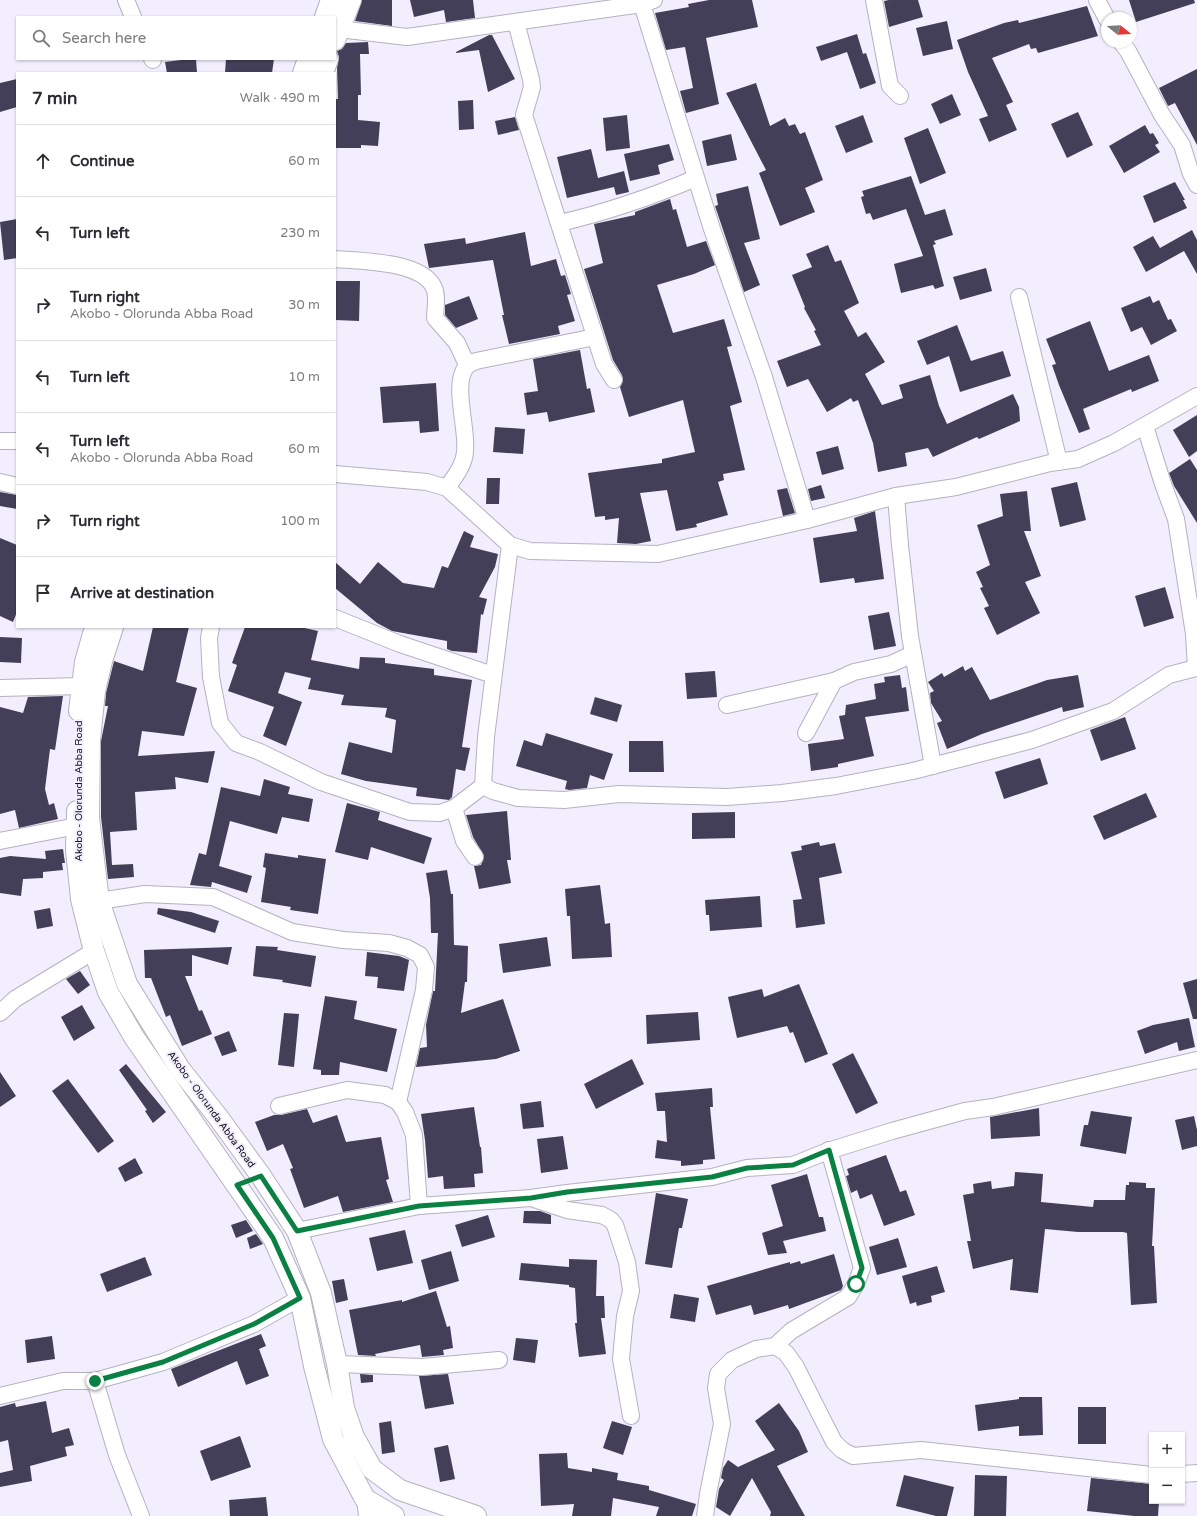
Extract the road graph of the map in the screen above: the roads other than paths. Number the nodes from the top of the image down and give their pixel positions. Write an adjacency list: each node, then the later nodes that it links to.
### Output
1 (126, 0): 8 (street)
2 (331, 0): 9 (main road)
3 (350, 0): 11 (main road)
4 (874, 0): 18 (street)
5 (1097, 0): 7 (street)
6 (648, 2): 10 (street); 19 (street)
7 (1103, 12)
8 (134, 16)
9 (332, 16)
10 (516, 22): 12 (street); 21 (street)
11 (336, 24)
12 (336, 29)
13 (1126, 48): 20 (street)
14 (308, 60): 16 (main road)
15 (328, 60): 17 (main road)
16 (303, 72)
17 (323, 72)
18 (900, 96)
19 (696, 178): 21 (street); 37 (street)
20 (1197, 185)
21 (560, 223): 24 (street)
22 (336, 259): 25 (street)
23 (1019, 297): 31 (street)
24 (595, 338): 25 (street); 26 (street)
25 (466, 365): 35 (street)
26 (614, 380)
27 (1197, 396): 28 (street)
28 (1145, 426): 31 (street); 44 (street)
29 (0, 441): 30 (street)
30 (16, 441)
31 (1059, 462): 36 (street)
32 (336, 474): 35 (street)
33 (0, 482): 34 (street)
34 (16, 486)
35 (447, 488): 38 (street)
36 (896, 496): 37 (street); 43 (street)
37 (807, 520): 38 (street)
38 (510, 545): 45 (street)
39 (336, 618): 45 (street)
40 (95, 628): 47 (main road, Akobo - Olorunda Abba Road)
41 (113, 628): 57 (main road, Akobo - Olorunda Abba Road)
42 (211, 628): 53 (street)
43 (913, 654): 46 (street); 51 (street)
44 (1197, 670): 51 (street)
45 (493, 675): 52 (street)
46 (834, 681): 49 (street); 50 (street)
47 (82, 686): 48 (street); 54 (main road, Akobo - Olorunda Abba Road)
48 (0, 688)
49 (726, 705)
50 (806, 733)
51 (933, 766): 52 (street)
52 (483, 786): 53 (street)
53 (454, 808): 56 (street)
54 (77, 826): 55 (street); 58 (main road, Akobo - Olorunda Abba Road)
55 (0, 841)
56 (475, 857)
57 (99, 901): 61 (street); 64 (main road, Akobo - Olorunda Abba Road)
58 (94, 951): 59 (street); 65 (main road, Akobo - Olorunda Abba Road)
59 (0, 1013)
60 (1197, 1060): 63 (street)
61 (398, 1102): 62 (street); 67 (street)
62 (279, 1106)
63 (829, 1150): 66 (street); 70 (street)
64 (261, 1176): 65 (main road); 68 (main road, Akobo - Olorunda Abba Road)
65 (237, 1185): 69 (main road, Akobo - Olorunda Abba Road)
66 (531, 1198): 67 (street); 75 (street)
67 (419, 1206): 68 (street)
68 (297, 1231): 72 (main road, Akobo - Olorunda Abba Road)
69 (300, 1298): 73 (street); 79 (main road, Akobo - Olorunda Abba Road)
70 (775, 1346): 78 (street); 83 (street)
71 (499, 1360): 72 (street)
72 (337, 1364): 82 (main road, Akobo - Olorunda Abba Road)
73 (95, 1381): 74 (street); 80 (street)
74 (0, 1396)
75 (631, 1416)
76 (1185, 1474): 77 (street)
77 (1197, 1474)
78 (1149, 1475)
79 (366, 1507): 81 (main road, Akobo - Olorunda Abba Road)
80 (141, 1516)
81 (394, 1516)
82 (476, 1516)
83 (706, 1516)

